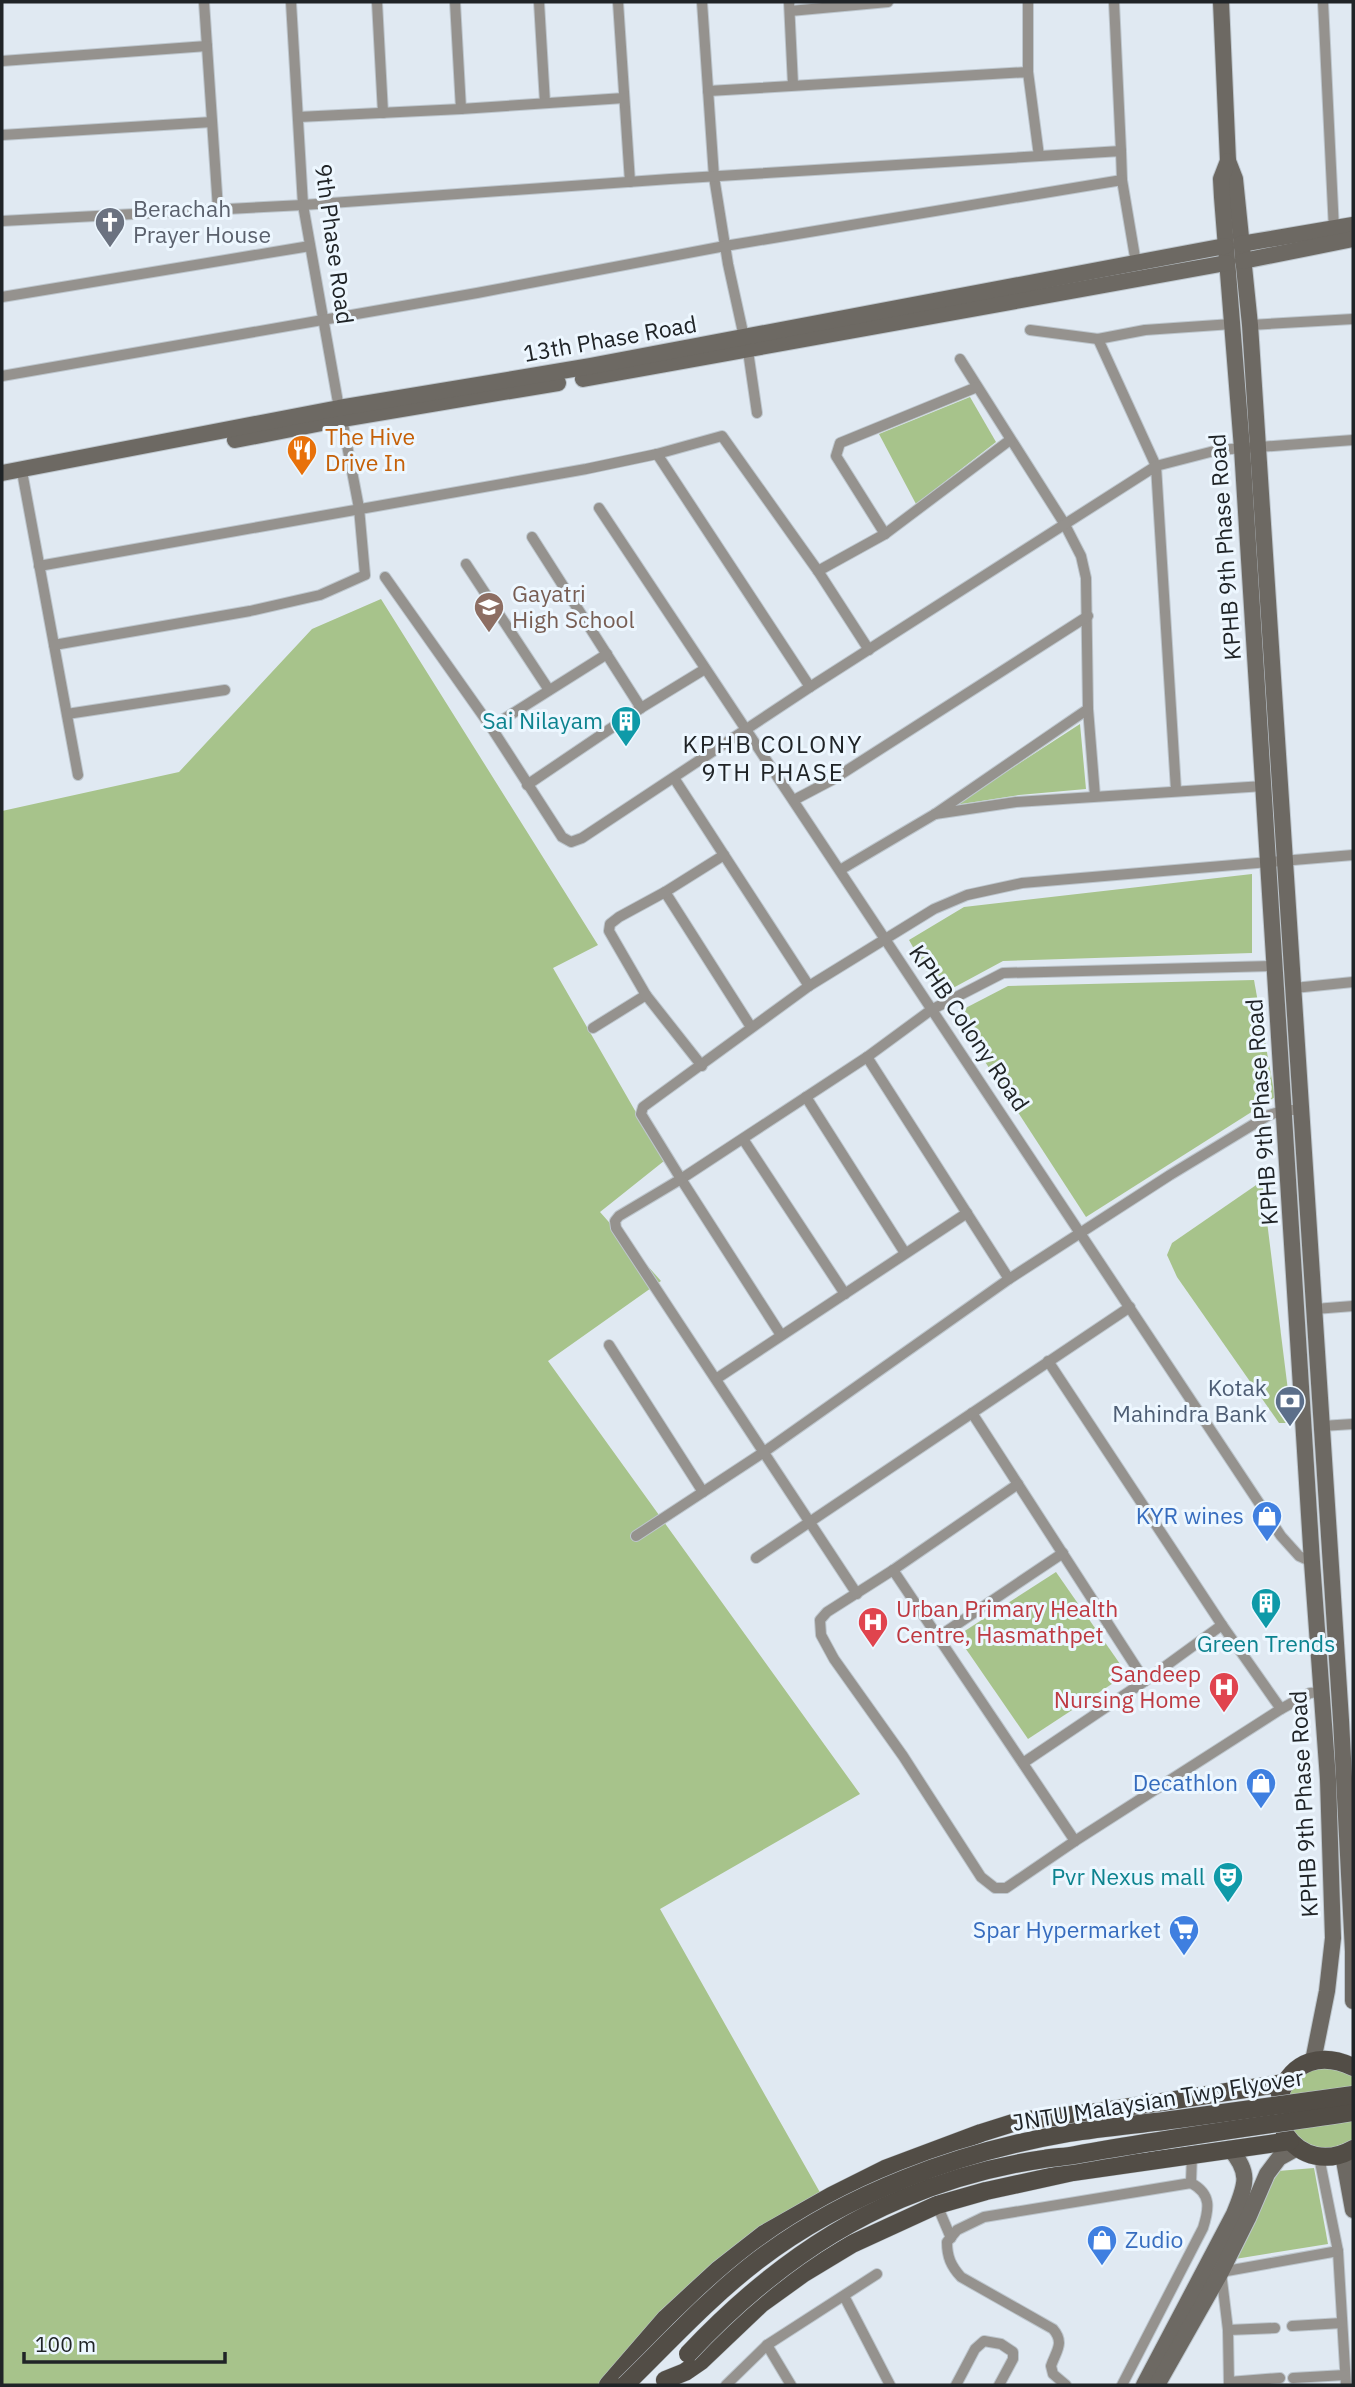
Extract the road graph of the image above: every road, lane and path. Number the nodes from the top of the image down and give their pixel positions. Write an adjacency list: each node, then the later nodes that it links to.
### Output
1 (204, 2): 14 (street)
2 (291, 2): 23 (street, 9th Phase Road)
3 (377, 2): 22 (street)
4 (455, 2): 21 (street)
5 (539, 2): 20 (street)
6 (618, 2): 19 (street)
7 (702, 2): 18 (street)
8 (888, 2): 13 (street)
9 (1028, 2): 16 (street)
10 (1114, 2): 26 (street)
11 (1221, 2): 39 (street, KPHB 9th Phase Road)
12 (1323, 2): 35 (street)
13 (789, 6): 17 (street)
14 (207, 46): 15 (street); 24 (street)
15 (2, 61)
16 (1028, 72): 17 (street); 27 (street)
17 (793, 85): 18 (street)
18 (708, 91): 28 (street)
19 (624, 97): 20 (street); 30 (street)
20 (545, 103): 21 (street)
21 (461, 109): 22 (street)
22 (383, 113): 23 (street)
23 (298, 117): 31 (street, 9th Phase Road)
24 (212, 122): 25 (street); 32 (street)
25 (2, 135)
26 (1121, 151): 27 (street); 29 (street)
27 (1039, 156): 28 (street)
28 (714, 177): 30 (street); 38 (street)
29 (1122, 180): 38 (street); 40 (street)
30 (629, 182): 31 (street)
31 (303, 205): 32 (street); 37 (street, 9th Phase Road)
32 (218, 209): 33 (street)
33 (2, 221)
34 (1353, 225): 35 (street)
35 (1334, 229): 39 (street)
36 (1353, 239): 39 (street)
37 (310, 246): 41 (street); 42 (street, 9th Phase Road)
38 (725, 246): 42 (street); 49 (street)
39 (1234, 254): 40 (street, 13th Phase Road); 44 (street, KPHB 9th Phase Road); 45 (street, KPHB 9th Phase Road); 47 (street, 13th Phase Road)
40 (1136, 263): 47 (street, 13th Phase Road)
41 (2, 297)
42 (323, 319): 51 (street); 53 (street, 9th Phase Road)
43 (1353, 319): 45 (street)
44 (1232, 324): 48 (street); 58 (street, KPHB 9th Phase Road)
45 (1251, 325): 59 (street, KPHB 9th Phase Road)
46 (1030, 330): 48 (street)
47 (799, 334): 49 (street, 13th Phase Road)
48 (1098, 339): 61 (street)
49 (746, 344): 53 (street, 13th Phase Road); 54 (street)
50 (960, 359): 52 (street)
51 (2, 376)
52 (977, 387): 56 (street); 68 (street)
53 (340, 413): 55 (street, 13th Phase Road); 65 (street, 9th Phase Road)
54 (757, 414)
55 (299, 422): 62 (street, 13th Phase Road); 63 (street, 13th Phase Road)
56 (1010, 440): 67 (street); 68 (street)
57 (1353, 440): 59 (street)
58 (1242, 448): 59 (street); 61 (street); 90 (street, KPHB 9th Phase Road)
59 (1259, 448): 97 (street, KPHB 9th Phase Road)
60 (657, 454): 65 (street); 72 (street); 79 (street)
61 (1156, 466): 67 (street); 91 (street)
62 (2, 473)
63 (23, 477): 64 (street, 13th Phase Road); 71 (street)
64 (2, 481)
65 (359, 508): 71 (street); 75 (street, 9th Phase Road)
66 (599, 508): 78 (street, KPHB Colony Road)
67 (1064, 523): 74 (street); 76 (street)
68 (885, 534): 72 (street)
69 (533, 537): 77 (street)
70 (466, 564): 81 (street)
71 (39, 566): 75 (street)
72 (818, 571): 76 (street)
73 (385, 577): 85 (street)
74 (1088, 616): 83 (street); 93 (street)
75 (54, 645): 84 (street)
76 (869, 650): 79 (street)
77 (607, 654): 81 (street); 82 (street)
78 (705, 669): 82 (street); 86 (street, KPHB Colony Road)
79 (810, 687): 86 (street)
80 (225, 690): 84 (street)
81 (549, 690): 85 (street)
82 (641, 708): 89 (street)
83 (1088, 709): 92 (street); 94 (street)
84 (67, 714): 87 (street)
85 (491, 727): 89 (street)
86 (746, 729): 88 (street); 93 (street, KPHB Colony Road)
87 (78, 775)
88 (674, 778): 89 (street); 95 (street)
89 (527, 785)
90 (1264, 786): 91 (street); 98 (street, KPHB 9th Phase Road)
91 (1176, 790): 92 (street)
92 (1095, 796): 94 (street)
93 (793, 800): 99 (street, KPHB Colony Road)
94 (934, 814): 99 (street)
95 (724, 855): 100 (street); 104 (street)
96 (1353, 855): 97 (street)
97 (1285, 860): 98 (street); 105 (street, KPHB 9th Phase Road)
98 (1268, 863): 101 (street); 102 (street, KPHB 9th Phase Road)
99 (839, 870): 101 (street, KPHB Colony Road)
100 (665, 892): 106 (street); 108 (street)
101 (884, 939): 104 (street); 107 (street, KPHB Colony Road)
102 (1275, 966): 107 (street); 113 (street, KPHB 9th Phase Road)
103 (1353, 982): 105 (street)
104 (809, 986): 108 (street)
105 (1294, 988): 113 (street, KPHB 9th Phase Road)
106 (646, 995): 109 (street); 111 (street)
107 (931, 1010): 110 (street); 117 (street, KPHB Colony Road)
108 (751, 1027): 111 (street)
109 (593, 1028)
110 (867, 1057): 112 (street); 116 (street)
111 (702, 1066): 115 (street)
112 (806, 1097): 114 (street); 118 (street)
113 (1293, 1110): 117 (street); 123 (street, KPHB 9th Phase Road); 138 (street, KPHB 9th Phase Road)
114 (743, 1139): 115 (street); 120 (street)
115 (681, 1179): 124 (street); 127 (street)
116 (967, 1213): 118 (street); 119 (street)
117 (1080, 1234): 119 (street); 122 (street, KPHB Colony Road)
118 (905, 1253): 120 (street)
119 (1009, 1279): 131 (street)
120 (845, 1294): 124 (street)
121 (1353, 1306): 123 (street)
122 (1130, 1307): 126 (street); 138 (street, KPHB Colony Road)
123 (1315, 1310): 130 (street, KPHB 9th Phase Road)
124 (781, 1335): 127 (street)
125 (609, 1346): 133 (street)
126 (1048, 1361): 128 (street); 141 (street)
127 (716, 1379): 131 (street)
128 (972, 1413): 132 (street); 134 (street)
129 (1353, 1424): 130 (street)
130 (1322, 1426): 146 (street, KPHB 9th Phase Road)
131 (764, 1452): 133 (street); 134 (street)
132 (1018, 1484): 136 (street); 139 (street)
133 (703, 1492): 135 (street)
134 (810, 1522): 137 (street); 140 (street)
135 (636, 1536)
136 (1063, 1553): 142 (street); 143 (street)
137 (755, 1558)
138 (1312, 1562): 144 (street, KPHB 9th Phase Road)
139 (893, 1570): 140 (street); 142 (street)
140 (857, 1594): 148 (street)
141 (1222, 1625): 143 (street); 145 (street)
142 (938, 1637): 147 (street)
143 (1145, 1681): 147 (street)
144 (1322, 1692): 145 (street); 152 (street, KPHB 9th Phase Road)
145 (1281, 1709): 148 (street)
146 (1347, 1720): 149 (street, KPHB 9th Phase Road)
147 (1023, 1763): 148 (street)
148 (1075, 1841)
149 (1353, 1951): 150 (street, KPHB 9th Phase Road)
150 (1353, 1988): 151 (street, KPHB 9th Phase Road)
151 (1353, 2001)
152 (1313, 2061): 153 (main road); 154 (main road)
153 (1353, 2067)
154 (1284, 2083): 156 (main road); 158 (main road)
155 (1353, 2095): 186 (main road, JNTU Malaysian Twp Flyover, bridge)
156 (1136, 2106): 163 (main road); 185 (main road)
157 (1353, 2112): 183 (main road, JNTU Malaysian Twp Flyover, bridge)
158 (1294, 2145): 159 (main road); 162 (main road); 171 (street)
159 (1230, 2149): 161 (main road); 168 (street)
160 (1348, 2152): 162 (main road); 166 (street)
161 (1192, 2154): 163 (main road); 164 (street)
162 (1319, 2157): 170 (street)
163 (1146, 2161): 165 (main road)
164 (1191, 2183): 167 (street); 169 (street)
165 (937, 2205): 169 (street); 183 (main road)
166 (1353, 2210)
167 (1206, 2219): 168 (street); 182 (street)
168 (1227, 2229): 171 (street)
169 (951, 2238): 192 (street)
170 (1338, 2251): 171 (street); 174 (street)
171 (1214, 2268): 177 (street); 193 (street); 194 (street)
172 (877, 2274): 173 (street)
173 (844, 2296): 178 (street); 189 (street)
174 (1342, 2323): 175 (street); 181 (street)
175 (1292, 2326)
176 (1275, 2328): 177 (street)
177 (1228, 2330): 184 (street)
178 (767, 2345): 187 (street); 188 (street)
179 (1280, 2378): 184 (street)
180 (1293, 2378): 181 (street)
181 (1346, 2380)
182 (1124, 2382): 193 (street)
183 (663, 2383)
184 (1229, 2384)
185 (608, 2385)
186 (625, 2385)
187 (726, 2385)
188 (791, 2385)
189 (890, 2385)
190 (956, 2385): 191 (street)
191 (999, 2385)
192 (1066, 2385)
193 (1142, 2385)
194 (1157, 2385)

